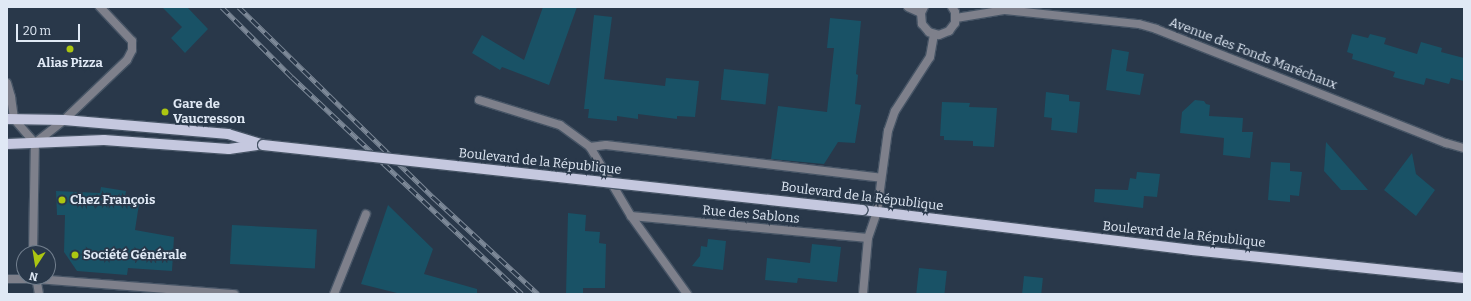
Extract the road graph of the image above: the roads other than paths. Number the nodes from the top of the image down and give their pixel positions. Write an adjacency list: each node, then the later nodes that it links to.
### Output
1 (100, 7): 10 (street)
2 (908, 7): 4 (street)
3 (952, 7): 5 (street)
4 (922, 10): 6 (street)
5 (956, 18): 6 (street); 15 (street, Avenue des Fonds Maréchaux)
6 (934, 34): 16 (street)
7 (7, 83): 9 (street)
8 (478, 100): 14 (street)
9 (10, 119): 10 (main road, Boulevard de la République); 11 (street)
10 (64, 120): 11 (street); 13 (main road, Boulevard de la République)
11 (35, 143): 12 (main road, Boulevard de la République); 13 (main road, Boulevard de la République); 21 (street)
12 (7, 144)
13 (263, 145): 17 (main road, Boulevard de la République, bridge)
14 (590, 147): 16 (street); 19 (street)
15 (1464, 148)
16 (881, 178): 17 (street)
17 (877, 212): 20 (street); 22 (main road, Boulevard de la République)
18 (366, 214): 25 (street)
19 (631, 216): 20 (street, Rue des Sablons); 26 (street)
20 (868, 238): 27 (street)
21 (33, 245)
22 (1462, 276)
23 (56, 280): 24 (street)
24 (234, 294)
25 (334, 294)
26 (687, 294)
27 (863, 294)

